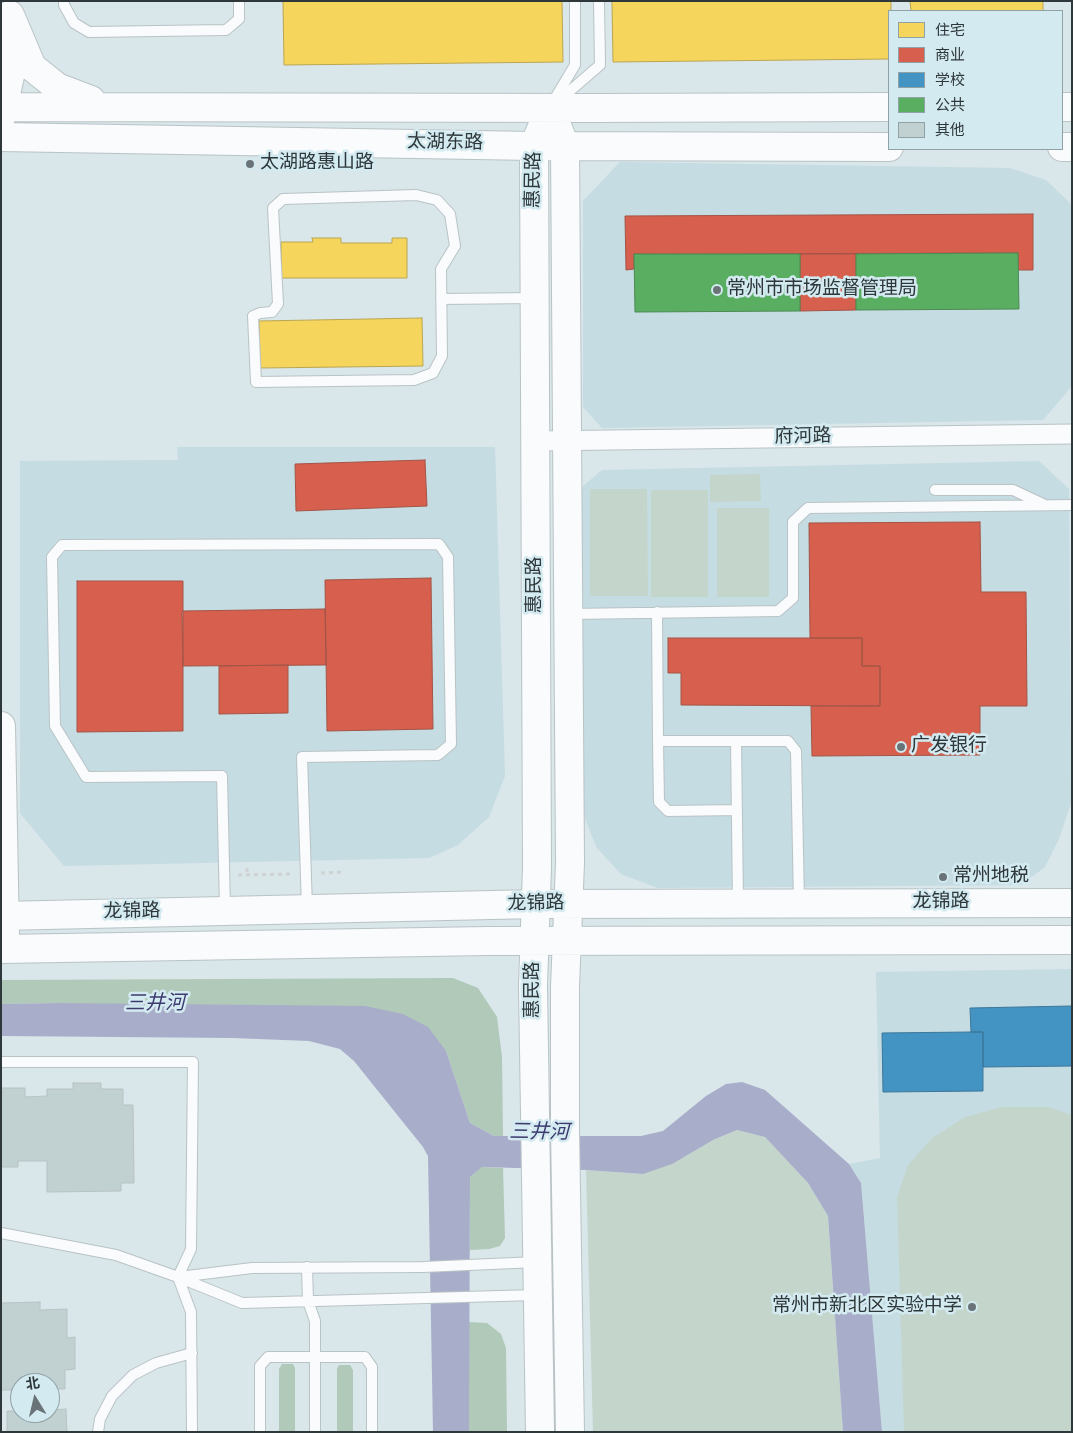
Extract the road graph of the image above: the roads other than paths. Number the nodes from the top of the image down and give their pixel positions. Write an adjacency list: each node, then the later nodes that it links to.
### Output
1 (64, 1): 2 (lane)
2 (240, 1)
3 (575, 1): 8 (lane)
4 (599, 1): 8 (lane)
5 (10, 8): 6 (main road); 9 (main road)
6 (109, 107): 8 (main road, 太湖东路); 9 (main road, 太湖东路)
7 (888, 107): 8 (main road, 太湖东路)
8 (550, 108): 11 (main road, 惠民路); 12 (main road, 惠民路)
9 (2, 110)
10 (1, 137): 11 (main road, 太湖东路)
11 (534, 146): 12 (main road, 太湖东路); 14 (main road, 惠民路)
12 (565, 146): 13 (main road, 太湖东路); 17 (main road, 惠民路)
13 (888, 147)
14 (534, 298): 15 (lane); 18 (main road, 惠民路)
15 (441, 299): 15 (lane)
16 (1072, 434): 17 (street, 府河路)
17 (567, 440): 18 (street, 府河路); 23 (main road, 惠民路)
18 (535, 441): 29 (main road, 惠民路)
19 (935, 490): 21 (lane)
20 (1072, 505): 21 (lane)
21 (1047, 506): 22 (lane)
22 (658, 612): 23 (lane); 25 (lane)
23 (568, 614): 30 (main road, 惠民路)
24 (1, 726): 35 (main road)
25 (658, 741): 26 (lane); 27 (lane)
26 (736, 741): 27 (lane); 32 (lane)
27 (737, 810): 31 (lane)
28 (1072, 903): 32 (main road, 龙锦路)
29 (536, 904): 30 (main road, 龙锦路); 33 (main road, 龙锦路); 38 (main road, 惠民路)
30 (568, 904): 31 (main road, 龙锦路); 36 (main road, 惠民路)
31 (738, 904): 32 (main road, 龙锦路)
32 (799, 904)
33 (307, 909): 34 (main road, 龙锦路); 34 (lane)
34 (225, 911): 35 (main road, 龙锦路)
35 (3, 916): 39 (main road)
36 (567, 940): 37 (main road, 龙锦路); 38 (main road, 龙锦路); 55 (main road, 惠民路)
37 (1072, 940)
38 (534, 941): 39 (main road, 龙锦路); 42 (main road, 惠民路)
39 (3, 949)
40 (1, 1062): 44 (lane)
41 (1, 1233): 44 (lane)
42 (537, 1262): 43 (lane); 45 (main road, 惠民路)
43 (307, 1268): 44 (lane); 46 (lane)
44 (178, 1277): 46 (lane); 47 (lane)
45 (538, 1294): 46 (lane); 54 (main road, 惠民路)
46 (308, 1301): 48 (lane)
47 (192, 1353): 49 (lane); 50 (lane)
48 (315, 1357): 51 (lane); 52 (lane); 53 (lane)
49 (98, 1432)
50 (192, 1432)
51 (260, 1432)
52 (315, 1432)
53 (372, 1432)
54 (540, 1432)
55 (570, 1432)

